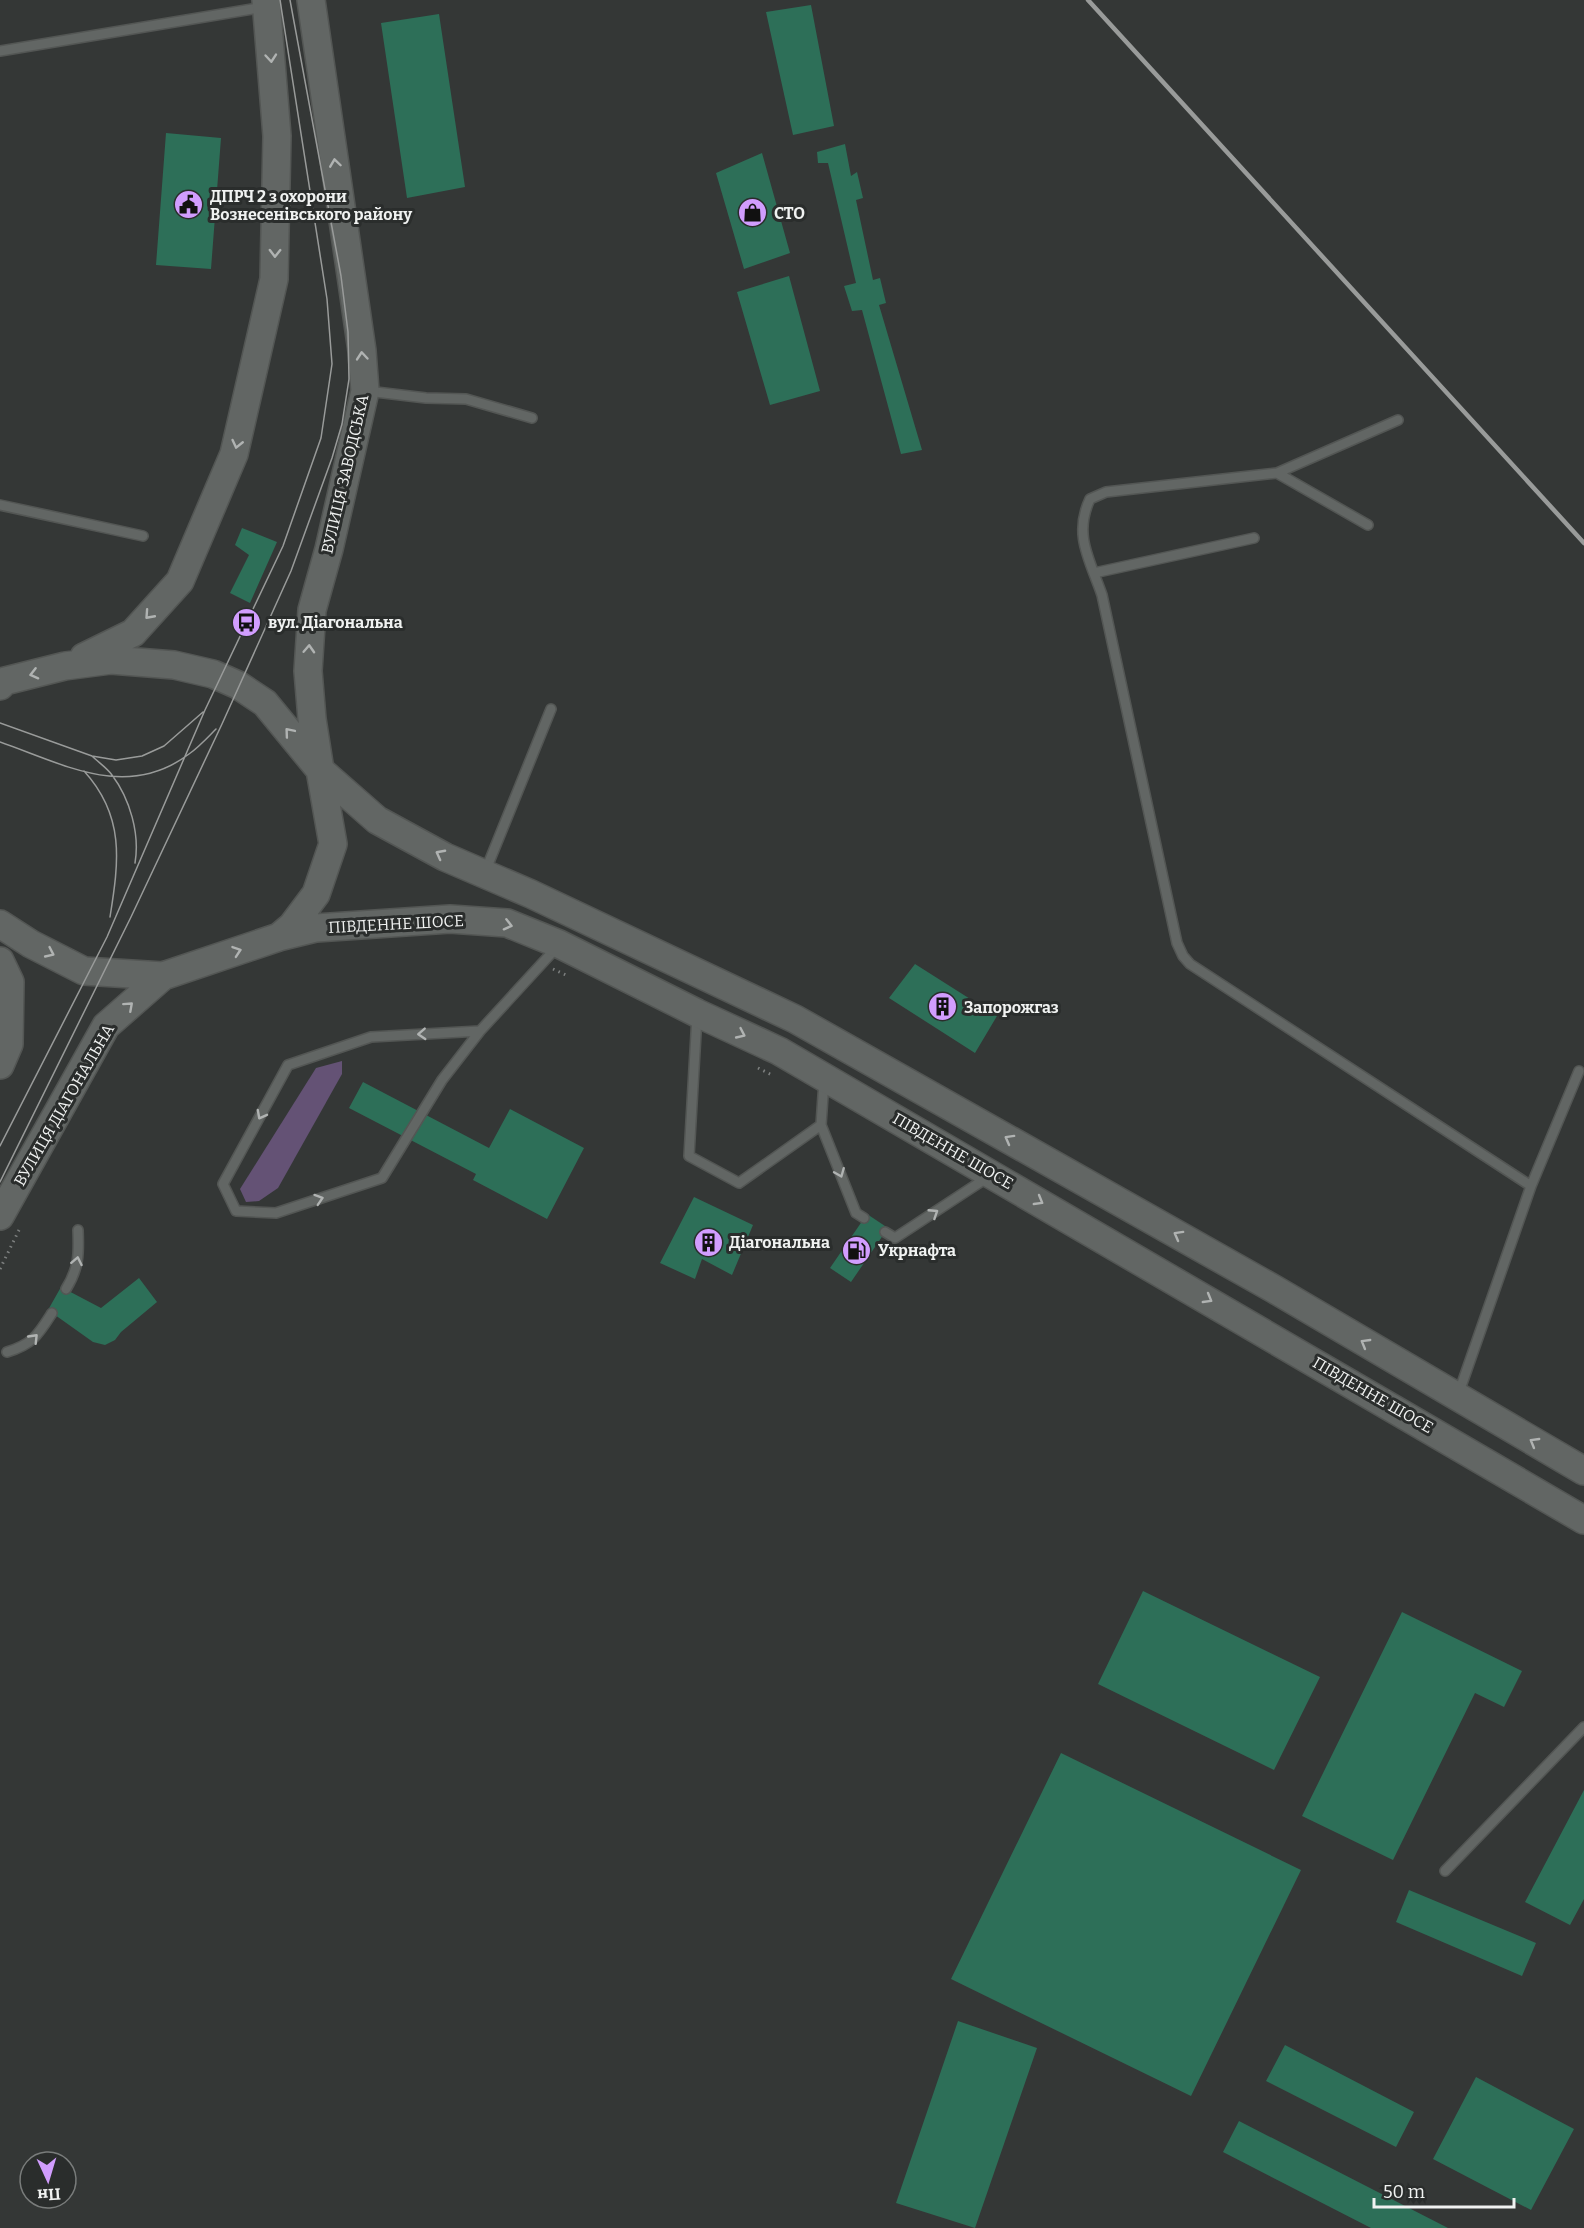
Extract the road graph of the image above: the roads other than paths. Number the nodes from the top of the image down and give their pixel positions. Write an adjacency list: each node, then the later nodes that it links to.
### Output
1 (311, 0): 4 (main road, ВУЛИЦЯ ЗАВОДСЬКА, one-way to 1)
2 (266, 3): 3 (lane); 13 (main road, one-way to 13)
3 (0, 51)
4 (365, 391): 5 (lane); 16 (main road, ВУЛИЦЯ ЗАВОДСЬКА, one-way to 4)
5 (532, 418)
6 (1398, 420): 7 (lane)
7 (1277, 473): 9 (lane); 12 (lane)
8 (0, 505): 10 (lane)
9 (1368, 525)
10 (143, 536)
11 (1254, 538): 12 (lane)
12 (1094, 573): 30 (lane)
13 (65, 666): 14 (main road, one-way to 14); 16 (main road, one-way to 13)
14 (2, 682)
15 (551, 709): 17 (lane)
16 (320, 770): 17 (main road, one-way to 16); 19 (main road, ВУЛИЦЯ ЗАВОДСЬКА)
17 (484, 874): 36 (main road, one-way to 17)
18 (0, 924): 22 (main road, one-way to 22)
19 (279, 937): 20 (main road, ПІВДЕННЕ ШОСЕ, one-way to 20); 22 (main road, ПІВДЕННЕ ШОСЕ, one-way to 19)
20 (550, 954): 23 (main road, ПІВДЕННЕ ШОСЕ); 24 (lane)
21 (0, 961): 25 (main road)
22 (164, 976): 31 (main road, ВУЛИЦЯ ДІАГОНАЛЬНА, one-way to 22)
23 (697, 1013): 27 (main road, ПІВДЕННЕ ШОСЕ, one-way to 27); 28 (lane)
24 (480, 1031): 24 (lane, one-way to 24)
25 (0, 1065)
26 (1579, 1071): 30 (lane)
27 (825, 1078): 28 (lane); 29 (main road, ПІВДЕННЕ ШОСЕ)
28 (821, 1125): 32 (lane, one-way to 32)
29 (993, 1174): 34 (lane, one-way to 29); 38 (main road, ПІВДЕННЕ ШОСЕ, one-way to 38)
30 (1531, 1186): 40 (lane)
31 (0, 1216)
32 (864, 1218)
33 (78, 1230): 35 (lane, one-way to 33)
34 (885, 1232)
35 (66, 1289)
36 (1275, 1289): 38 (main road); 40 (main road, one-way to 36)
37 (52, 1313): 39 (lane, one-way to 37)
38 (1250, 1324): 42 (main road, ПІВДЕННЕ ШОСЕ)
39 (8, 1352)
40 (1457, 1397): 41 (main road, one-way to 40)
41 (1584, 1471)
42 (1584, 1520)
43 (1584, 1727): 44 (lane)
44 (1445, 1870)

